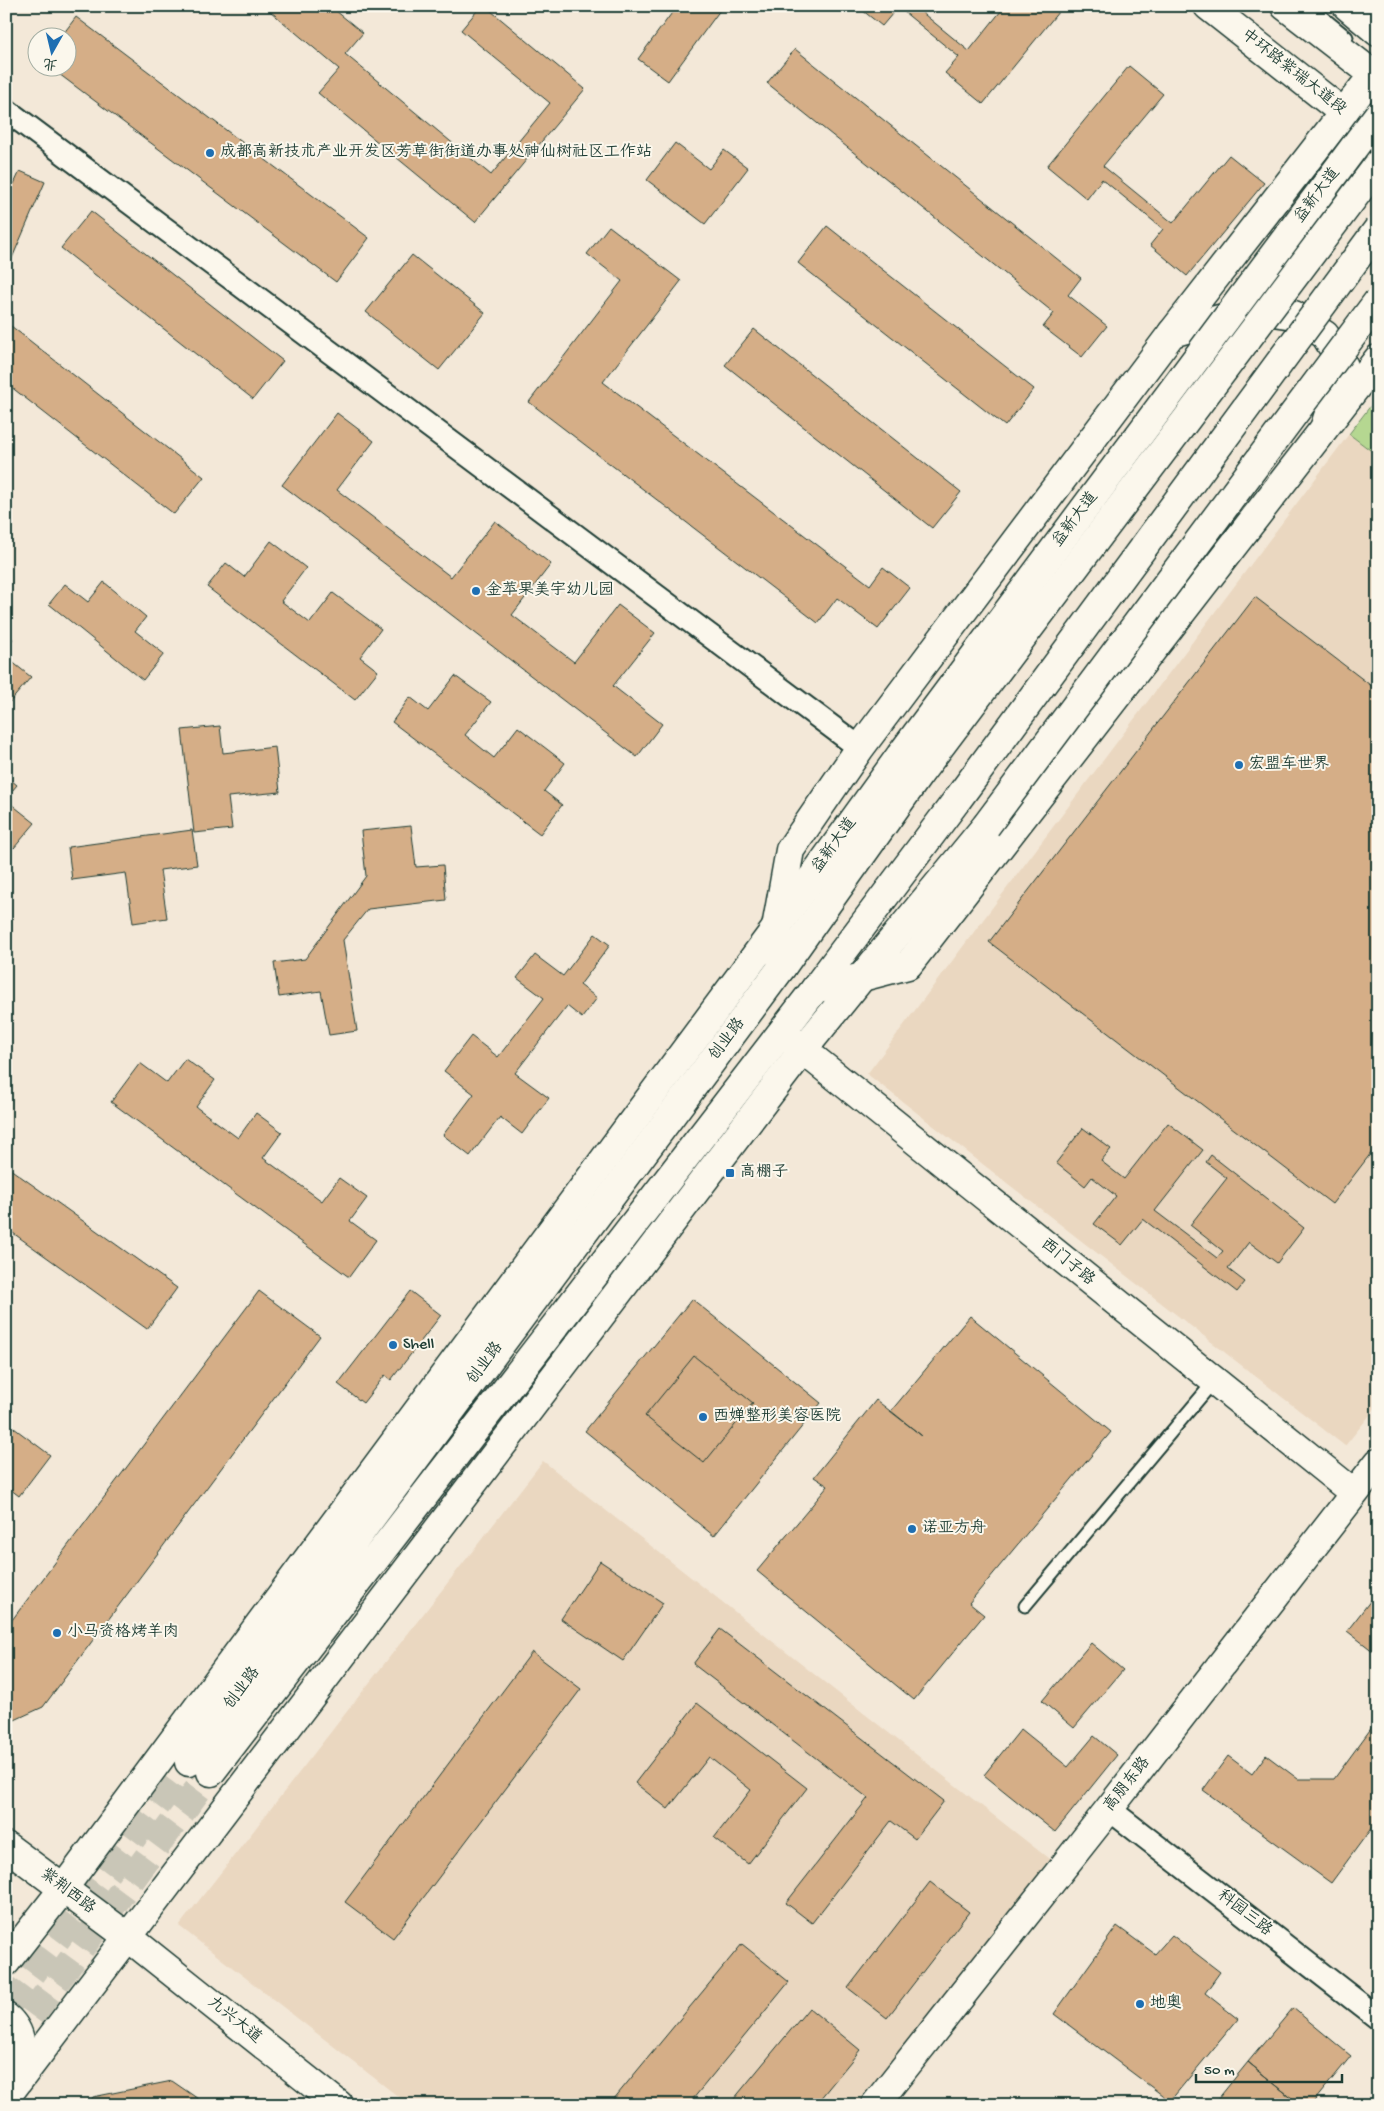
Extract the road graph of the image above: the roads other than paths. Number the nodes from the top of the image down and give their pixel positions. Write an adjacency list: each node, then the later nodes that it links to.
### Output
1 (1208, 6): 8 (main road, 中环路紫瑞大道段)
2 (1285, 6): 6 (main road)
3 (1309, 6): 5 (lane)
4 (1347, 6): 5 (main road)
5 (1366, 38)
6 (1376, 77): 8 (main road)
7 (6, 110): 17 (street)
8 (1344, 113): 10 (main road, 中环路紫瑞大道段); 14 (main road)
9 (1378, 115): 18 (main road, 益新大道, bridge)
10 (1378, 140)
11 (1378, 164): 18 (main road, bridge)
12 (1378, 229): 22 (main road, 创业路, bridge)
13 (1378, 301): 21 (main road, bridge)
14 (1172, 333): 16 (main road); 17 (main road)
15 (1378, 359): 16 (main road)
16 (1325, 426): 21 (main road)
17 (860, 748): 19 (main road)
18 (910, 764): 19 (main road, 益新大道); 20 (main road, 创业路)
19 (776, 928): 20 (main road); 31 (main road, 益新大道)
20 (782, 967): 23 (main road, 创业路)
21 (862, 977): 22 (main road); 24 (main road)
22 (814, 989): 23 (main road, 创业路)
23 (781, 1032): 24 (main road, 西门子路)
24 (802, 1051): 25 (main road, 西门子路); 32 (main road)
25 (1215, 1380): 27 (main road, 西门子路); 28 (lane)
26 (1378, 1463): 27 (main road, 高朋东路)
27 (1354, 1494): 29 (main road, 高朋东路)
28 (1025, 1606)
29 (1110, 1809): 35 (street, 科园三路); 38 (main road, 高朋东路)
30 (6, 1846): 31 (main road, 紫荆西路)
31 (64, 1890): 32 (main road, 紫荆西路); 33 (main road, 益新大道)
32 (128, 1937): 36 (main road); 37 (main road, 九兴大道)
33 (6, 1962)
34 (6, 2017): 36 (main road)
35 (1378, 2018)
36 (12, 2089)
37 (339, 2105)
38 (875, 2105)

